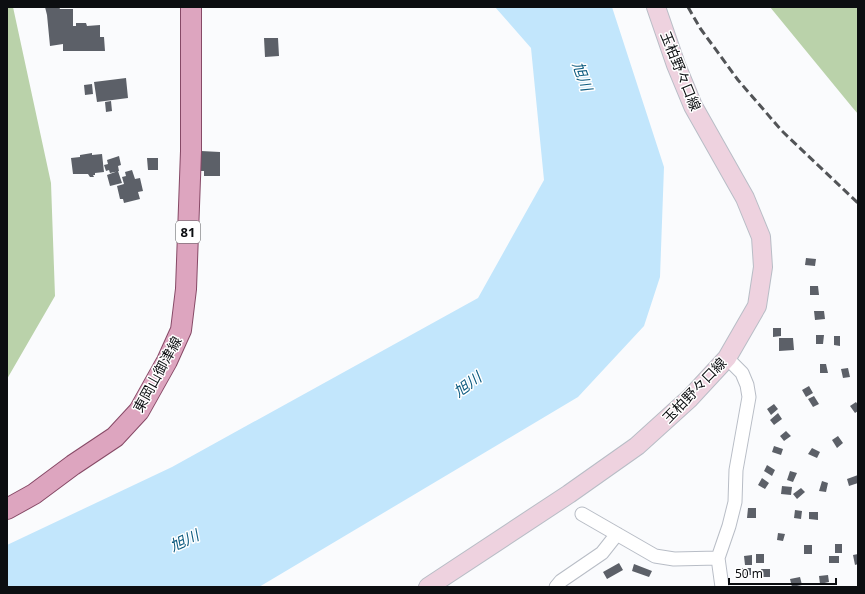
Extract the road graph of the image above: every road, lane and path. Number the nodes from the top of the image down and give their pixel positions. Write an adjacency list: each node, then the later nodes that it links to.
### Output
1 (191, 7): 4 (main road, 東岡山御津線 / 81)
2 (656, 7): 3 (main road, 玉柏野々口線)
3 (727, 358): 7 (street); 8 (main road, 玉柏野々口線)
4 (7, 509)
5 (582, 514): 6 (street)
6 (617, 534): 7 (street); 9 (street)
7 (718, 558): 10 (street)
8 (428, 587)
9 (556, 587)
10 (722, 587)

